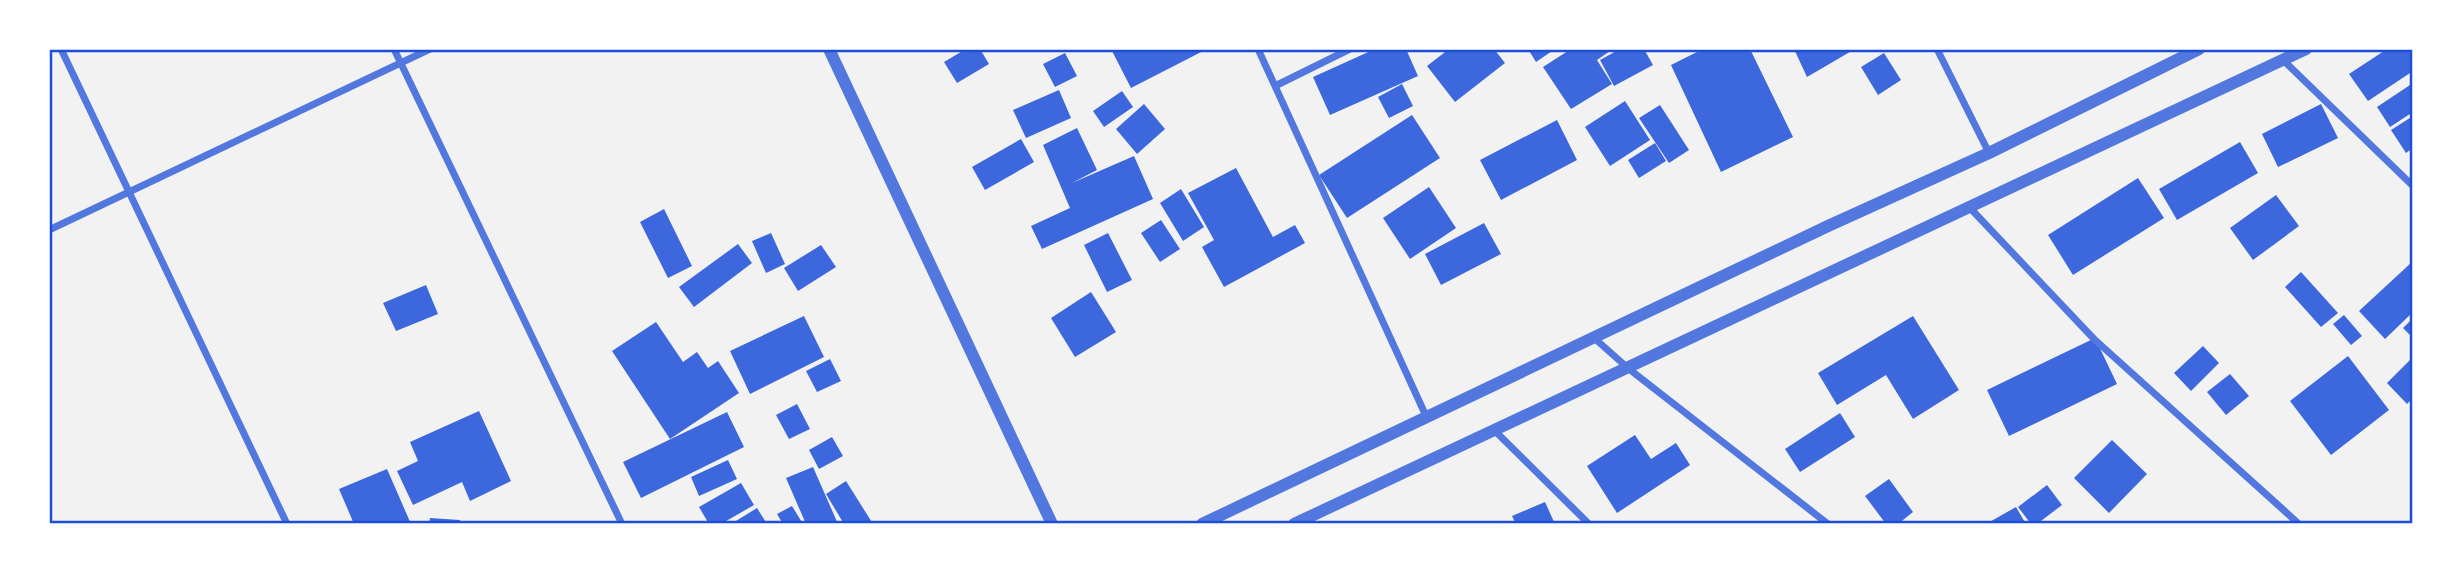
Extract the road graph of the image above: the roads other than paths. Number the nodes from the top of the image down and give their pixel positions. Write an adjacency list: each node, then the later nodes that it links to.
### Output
1 (61, 49): 15 (street)
2 (394, 49): 11 (street)
3 (430, 49): 11 (street)
4 (830, 49): 24 (street)
5 (1258, 49): 12 (street)
6 (1350, 49): 12 (street)
7 (1937, 49): 13 (street)
8 (2199, 49): 13 (street)
9 (2306, 49): 10 (street)
10 (2283, 60): 14 (street); 16 (street)
11 (401, 62): 15 (street); 23 (street)
12 (1275, 86): 20 (street)
13 (1989, 153): 18 (street)
14 (2413, 186)
15 (129, 192): 17 (street); 22 (street)
16 (1971, 209): 19 (street); 29 (street)
17 (49, 230)
18 (1593, 337): 19 (street); 20 (street)
19 (1629, 369): 21 (street); 28 (street)
20 (1426, 416): 25 (street)
21 (1496, 432): 26 (street); 27 (street)
22 (287, 524)
23 (622, 524)
24 (1052, 524)
25 (1202, 524)
26 (1294, 524)
27 (1589, 524)
28 (1828, 524)
29 (2299, 524)

